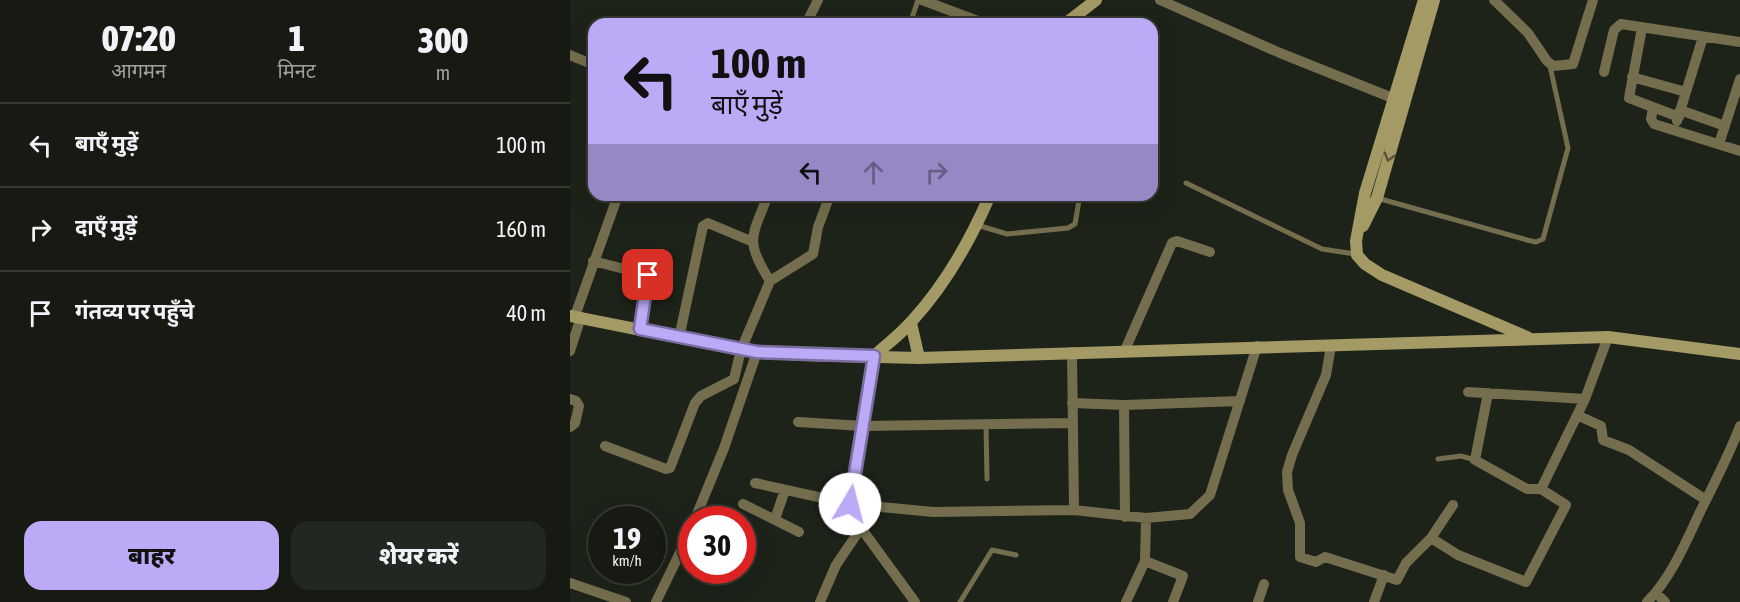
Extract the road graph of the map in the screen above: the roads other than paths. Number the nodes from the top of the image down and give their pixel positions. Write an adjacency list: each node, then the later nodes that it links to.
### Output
1 (818, 0): 9 (street)
2 (920, 0): 10 (lane); 11 (street)
3 (1096, 0): 12 (street)
4 (1160, 0): 23 (street)
5 (1424, 0): 23 (street)
6 (1434, 0): 23 (street)
7 (1494, 0): 18 (street)
8 (1593, 0): 18 (street)
9 (809, 18)
10 (912, 18)
11 (970, 18)
12 (1073, 18)
13 (1642, 27): 14 (street); 19 (street); 20 (street)
14 (1703, 37): 15 (street); 22 (street)
15 (1740, 42)
16 (570, 55): 17 (street)
17 (588, 62)
18 (1550, 64): 34 (lane)
19 (1604, 72)
20 (1632, 77): 22 (street); 24 (street)
21 (1740, 79): 26 (street)
22 (1686, 92): 25 (street)
23 (1400, 101): 33 (street); 34 (street, one-way to 34)
24 (1653, 108): 25 (street); 29 (street)
25 (1679, 113): 28 (street); 29 (street)
26 (1729, 113): 27 (street); 28 (street)
27 (1740, 117)
28 (1725, 126): 30 (street)
29 (1675, 130): 30 (street)
30 (1719, 144): 31 (street)
31 (1740, 151)
32 (1186, 183): 44 (lane)
33 (1365, 194): 34 (lane); 41 (street)
34 (1377, 198): 41 (street)
35 (616, 201): 45 (street)
36 (766, 201): 42 (street)
37 (828, 201): 46 (street)
38 (987, 201): 40 (street)
39 (1079, 201): 40 (lane)
40 (977, 225): 48 (street)
41 (1356, 241): 44 (street)
42 (753, 242): 46 (street); 51 (street)
43 (1210, 252): 56 (street)
44 (1357, 255): 52 (street)
45 (592, 261): 47 (street); 49 (street)
46 (770, 281): 55 (street)
47 (575, 316): 49 (street); 57 (street)
48 (911, 322): 61 (street); 62 (street)
49 (640, 329): 51 (street)
50 (1608, 337): 52 (street); 60 (street); 66 (street)
51 (679, 338): 55 (street)
52 (1532, 339): 54 (street)
53 (1257, 346): 54 (street); 56 (street); 67 (street)
54 (1331, 346): 100 (street)
55 (741, 350): 58 (street); 77 (street)
56 (1125, 350): 59 (street)
57 (570, 351)
58 (757, 352): 61 (street); 88 (street)
59 (1072, 352): 62 (street); 68 (street)
60 (1740, 354)
61 (874, 356): 62 (street); 74 (street)
62 (919, 358)
63 (1468, 392): 64 (street)
64 (1488, 393): 66 (street); 79 (street)
65 (570, 399): 76 (street)
66 (1585, 399): 70 (street)
67 (1240, 401): 69 (street); 92 (street)
68 (1072, 403): 69 (street); 72 (street)
69 (1124, 405): 91 (street)
70 (1577, 415): 82 (street); 84 (street)
71 (798, 422): 74 (street)
72 (1072, 423): 73 (street); 90 (street)
73 (986, 425): 74 (street); 80 (lane)
74 (863, 426): 86 (street)
75 (1740, 426): 84 (street)
76 (570, 427)
77 (605, 446)
78 (1438, 459): 79 (lane)
79 (1475, 460): 82 (street)
80 (987, 479)
81 (755, 483): 83 (street)
82 (1541, 489): 96 (street)
83 (785, 490): 86 (street); 93 (street)
84 (1706, 500): 103 (street)
85 (743, 504): 93 (street)
86 (850, 504): 89 (street)
87 (1453, 505): 96 (street)
88 (700, 506)
89 (863, 506): 90 (street); 94 (street)
90 (1074, 510): 91 (street)
91 (1125, 517): 92 (street)
92 (1146, 518): 99 (street)
93 (775, 519): 95 (street)
94 (861, 528): 106 (street); 107 (street)
95 (799, 532)
96 (1431, 538): 100 (street)
97 (1016, 555): 108 (lane)
98 (678, 557): 105 (street)
99 (1145, 561): 109 (street); 110 (street)
100 (1384, 575): 112 (street)
101 (570, 583): 104 (street)
102 (1264, 584): 111 (street)
103 (1656, 594): 113 (street); 114 (street)
104 (626, 602)
105 (656, 602)
106 (820, 602)
107 (915, 602)
108 (960, 602)
109 (1126, 602)
110 (1173, 602)
111 (1258, 602)
112 (1374, 602)
113 (1647, 602)
114 (1665, 602)

